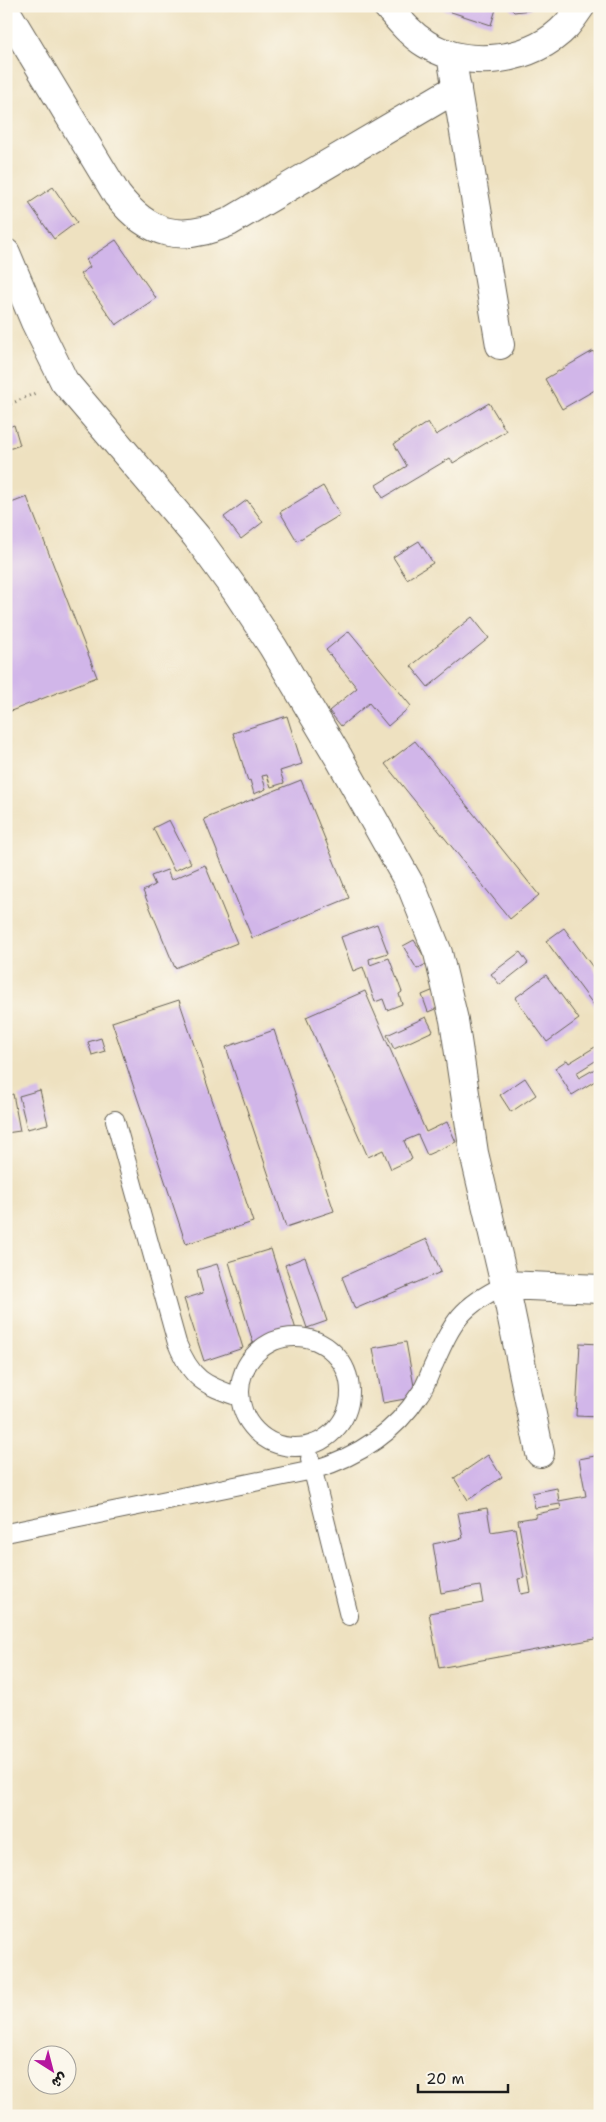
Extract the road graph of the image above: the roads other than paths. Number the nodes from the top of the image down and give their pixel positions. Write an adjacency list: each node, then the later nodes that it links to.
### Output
1 (387, 6): 4 (street)
2 (581, 6): 4 (street)
3 (6, 11): 5 (street)
4 (452, 55): 5 (street)
5 (457, 88): 7 (street)
6 (6, 253): 9 (street)
7 (500, 345)
8 (115, 1120): 11 (lane)
9 (505, 1285): 10 (street); 13 (street); 14 (lane)
10 (600, 1289)
11 (239, 1397): 12 (lane); 12 (lane)
12 (307, 1447): 14 (lane)
13 (540, 1453)
14 (313, 1470): 15 (lane); 16 (lane)
15 (6, 1533)
16 (349, 1616)

